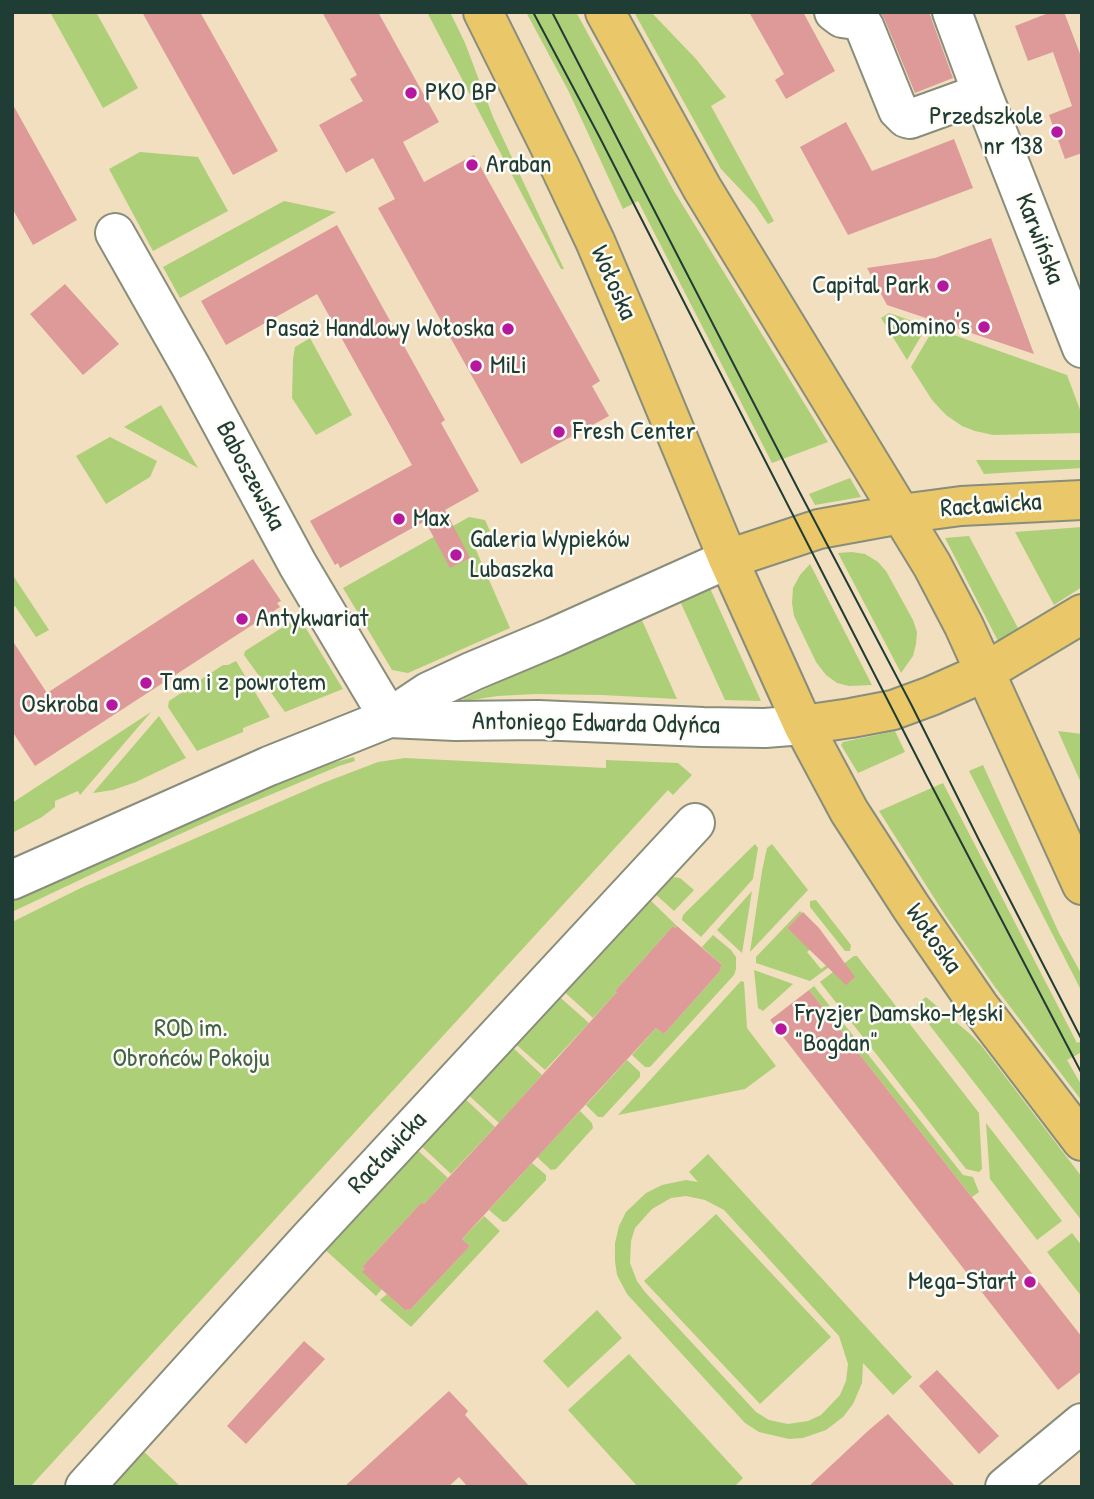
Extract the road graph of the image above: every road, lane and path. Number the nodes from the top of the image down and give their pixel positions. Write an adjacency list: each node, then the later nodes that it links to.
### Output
1 (483, 12): 10 (main road, Wołoska)
2 (605, 12): 9 (main road)
3 (834, 12): 5 (street)
4 (952, 12): 5 (street, Karwińska)
5 (982, 93): 7 (street, Karwińska)
6 (115, 233): 13 (street, Baboszewska)
7 (1082, 348)
8 (1082, 500): 9 (main road, Racławicka)
9 (901, 514): 10 (main road, Racławicka); 12 (main road)
10 (728, 559): 13 (street, Antoniego Edwarda Odyńca); 14 (main road, Wołoska)
11 (1082, 614): 12 (main road)
12 (985, 672): 14 (main road); 17 (main road)
13 (389, 718): 14 (street, Antoniego Edwarda Odyńca); 16 (street, Antoniego Edwarda Odyńca)
14 (803, 725): 18 (main road, Wołoska)
15 (695, 823): 20 (street, Racławicka)
16 (12, 880)
17 (1082, 886)
18 (1082, 1141)
19 (1082, 1423): 21 (street)
20 (85, 1487)
21 (1005, 1487)

